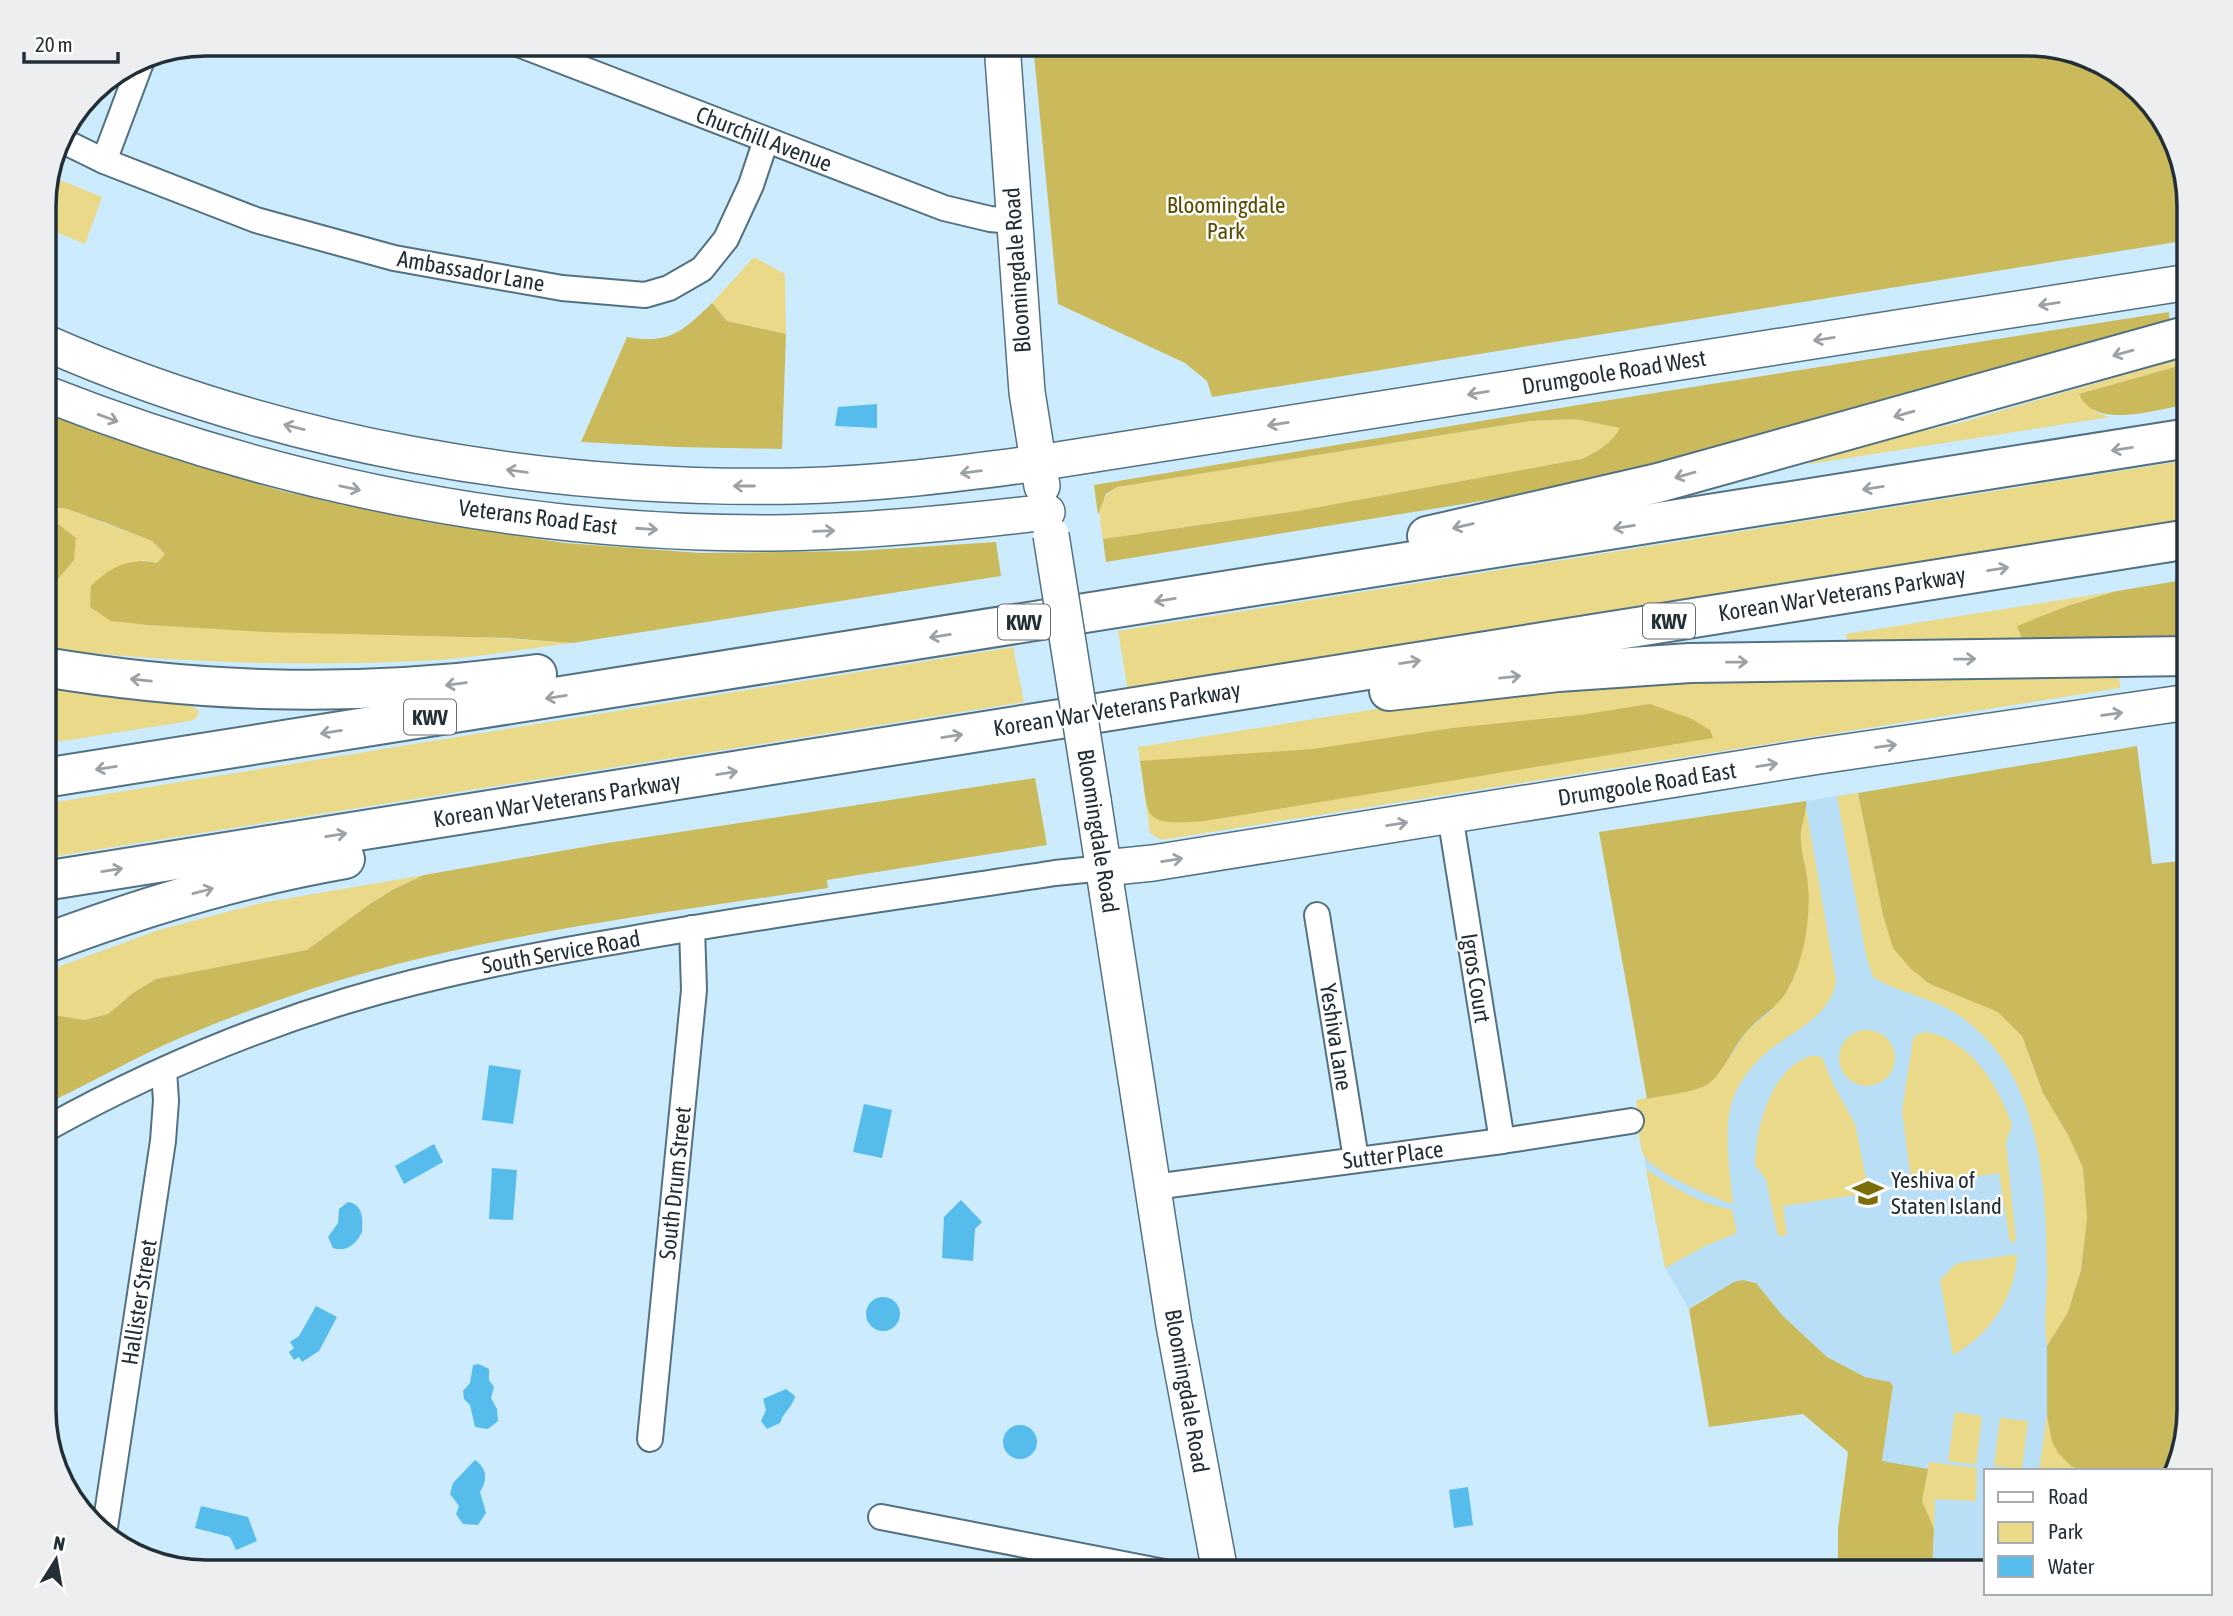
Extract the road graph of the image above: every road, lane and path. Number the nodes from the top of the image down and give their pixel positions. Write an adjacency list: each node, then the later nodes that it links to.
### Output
1 (549, 56): 4 (street, Churchill Avenue)
2 (1003, 56): 7 (street, Bloomingdale Road)
3 (137, 73): 6 (street)
4 (766, 140): 6 (street, Ambassador Lane); 7 (street, Churchill Avenue)
5 (70, 144): 6 (street, Ambassador Lane)
6 (104, 161)
7 (1013, 221): 13 (street, Bloomingdale Road)
8 (2177, 284): 13 (street, Drumgoole Road West, one-way to 13)
9 (2177, 338): 16 (highway, one-way to 16)
10 (56, 347): 13 (street, Veterans Road East, one-way to 10)
11 (56, 397): 14 (street, Veterans Road East, one-way to 14)
12 (2177, 440): 16 (highway, KWV, one-way to 16)
13 (1038, 463): 14 (street, Bloomingdale Road)
14 (1049, 524): 25 (street, Bloomingdale Road, bridge)
15 (2177, 541): 20 (highway, Korean War Veterans Parkway / KWV, one-way to 15)
16 (1232, 590): 17 (highway, KWV, one-way to 17)
17 (817, 655): 19 (highway, one-way to 19); 22 (highway, KWV, one-way to 22)
18 (2177, 656): 20 (highway, one-way to 18)
19 (56, 668)
20 (1149, 704): 23 (highway, Korean War Veterans Parkway / KWV, one-way to 20)
21 (2177, 704): 24 (street, Drumgoole Road East, one-way to 21)
22 (56, 776)
23 (636, 788): 26 (highway, Korean War Veterans Parkway / KWV, one-way to 23); 29 (highway, one-way to 23)
24 (1450, 815): 25 (street, Drumgoole Road East, one-way to 24); 33 (street, Igros Court)
25 (1104, 868): 28 (street, South Service Road); 35 (street, Bloomingdale Road)
26 (56, 879)
27 (1317, 915): 34 (street, Yeshiva Lane)
28 (692, 928): 30 (street, South Service Road); 36 (street, South Drum Street)
29 (56, 940)
30 (164, 1070): 32 (street, South Service Road); 38 (street, Hallister Street)
31 (1631, 1121): 33 (street, Sutter Place)
32 (56, 1124)
33 (1502, 1141): 34 (street, Sutter Place)
34 (1356, 1159): 35 (street, Sutter Place)
35 (1154, 1187): 40 (street, Bloomingdale Road)
36 (650, 1439)
37 (881, 1517): 39 (street)
38 (106, 1522)
39 (1102, 1560)
40 (1218, 1560)

